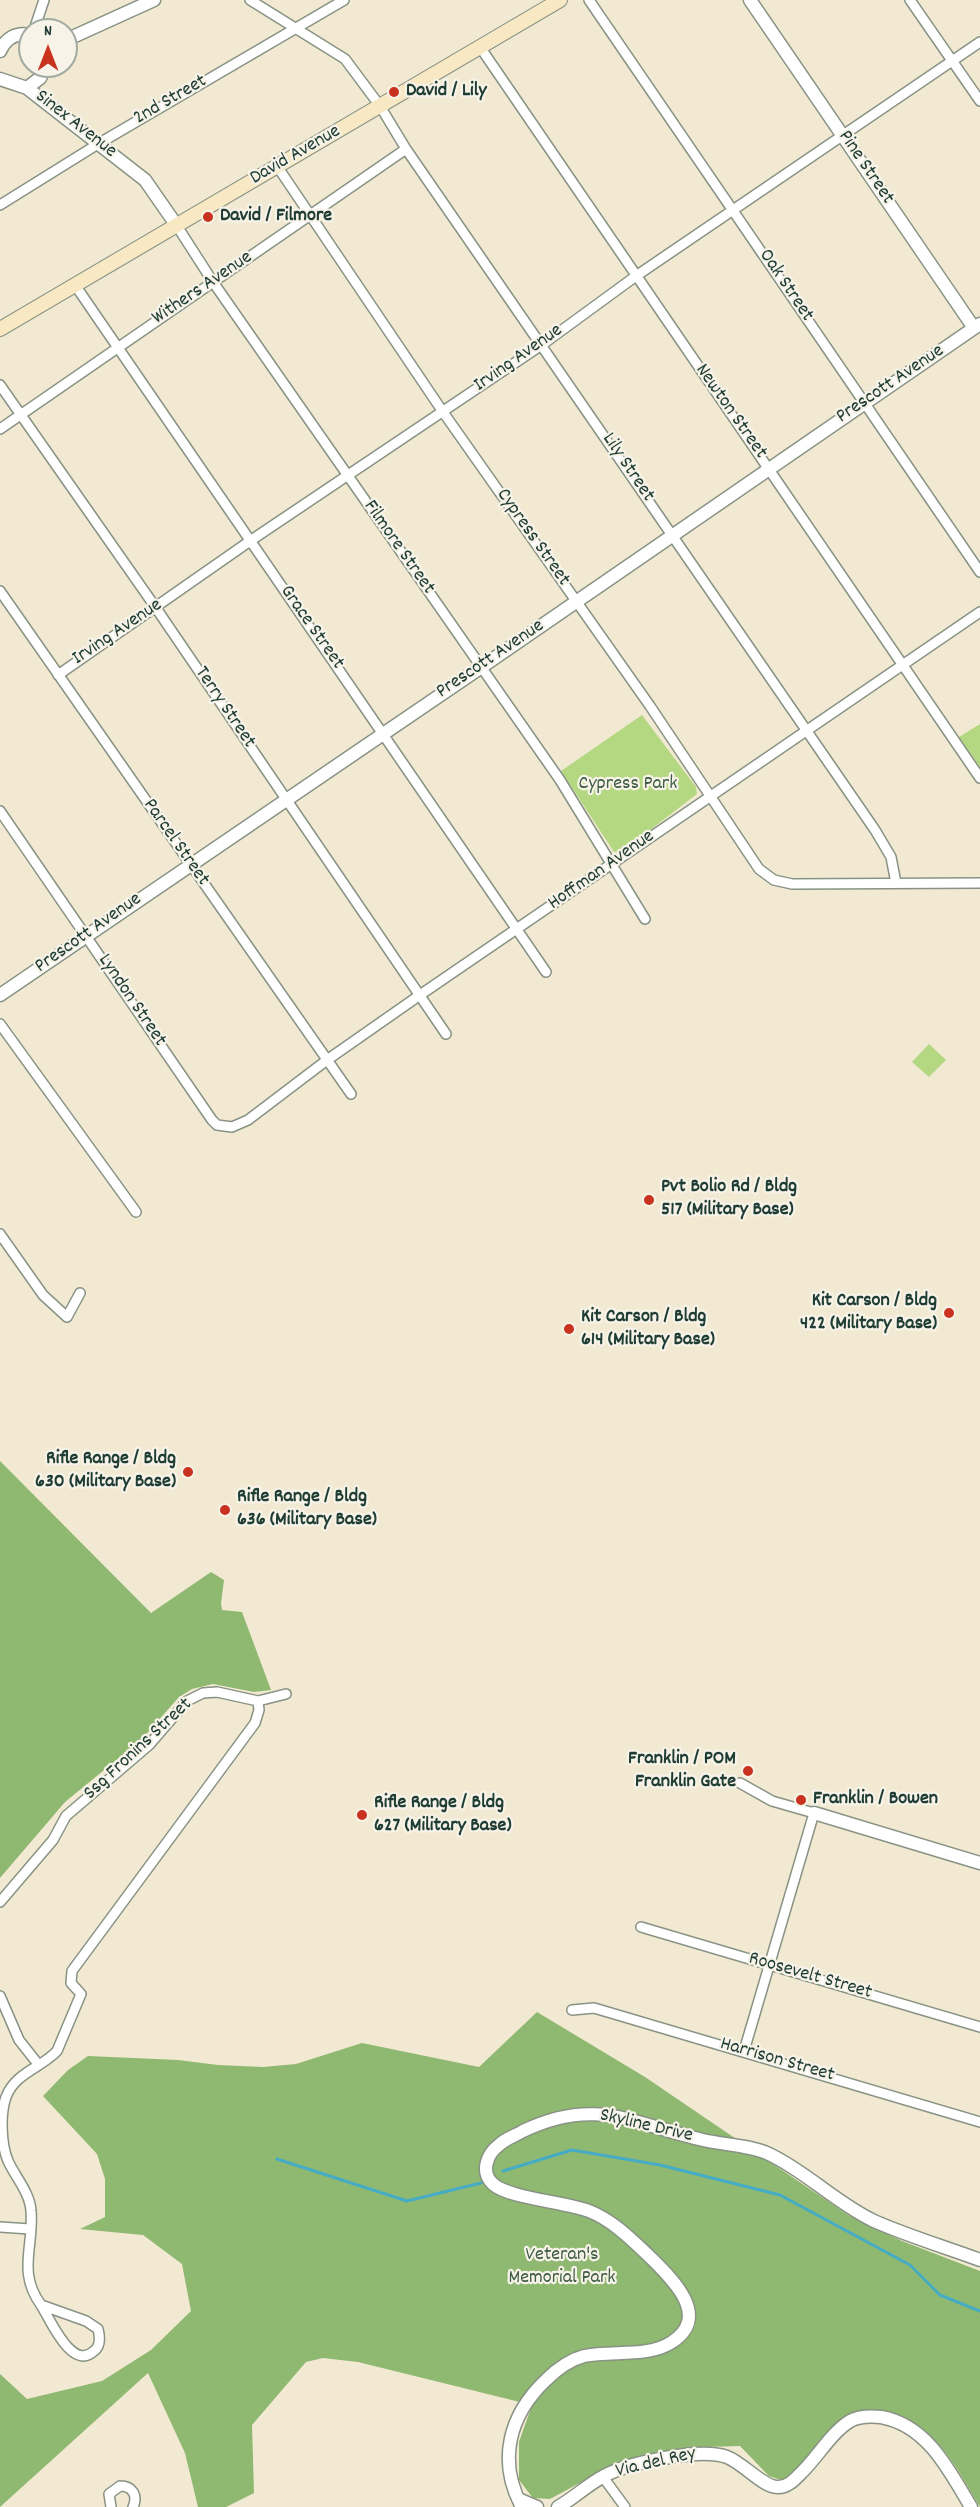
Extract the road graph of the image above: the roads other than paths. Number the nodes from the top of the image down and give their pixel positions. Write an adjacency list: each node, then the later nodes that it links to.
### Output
1 (44, 0): 9 (street)
2 (154, 0): 11 (street)
3 (250, 0): 10 (street)
4 (344, 0): 10 (street, 2nd Street)
5 (560, 0): 14 (main road, David Avenue)
6 (589, 0): 28 (street, Oak Street)
7 (750, 0): 22 (street, Pine Street)
8 (910, 0): 16 (street)
9 (38, 18)
10 (295, 28): 21 (street, Lily Street); 23 (street, 2nd Street)
11 (78, 35)
12 (18, 36): 15 (street)
13 (980, 42): 16 (street, Irving Avenue)
14 (480, 47): 21 (main road, David Avenue); 31 (street, Newton Street)
15 (0, 51)
16 (953, 61): 20 (street); 22 (street, Irving Avenue)
17 (40, 78): 19 (street)
18 (0, 79): 19 (street, Sinex Avenue)
19 (27, 88): 23 (street, Sinex Avenue)
20 (980, 101)
21 (380, 106): 24 (street, Lily Street); 25 (main road, David Avenue)
22 (843, 135): 28 (street, Irving Avenue); 35 (street, Pine Street)
23 (98, 144): 26 (street, Sinex Avenue); 27 (street, 2nd Street)
24 (406, 149): 29 (street, Withers Avenue); 36 (street, Lily Street)
25 (277, 166): 29 (street, Cypress Street); 30 (main road, David Avenue)
26 (145, 180): 30 (street, Filmore Street)
27 (0, 205)
28 (733, 210): 31 (street, Irving Avenue); 39 (street, Oak Street)
29 (310, 216): 32 (street, Withers Avenue); 40 (street, Cypress Street)
30 (177, 226): 32 (street, Filmore Street); 33 (main road, David Avenue)
31 (636, 276): 36 (street, Irving Avenue); 43 (street, Newton Street)
32 (213, 282): 37 (street, Withers Avenue); 44 (street, Filmore Street)
33 (75, 285): 34 (main road, David Avenue); 37 (street, Grace Street)
34 (0, 329)
35 (978, 329): 39 (street, Prescott Avenue)
36 (543, 344): 40 (street, Irving Avenue); 45 (street, Lily Street)
37 (117, 347): 41 (street, Withers Avenue); 46 (street, Grace Street)
38 (0, 385): 41 (street, Terry Street)
39 (864, 403): 43 (street, Prescott Avenue); 47 (street, Oak Street)
40 (443, 412): 44 (street, Irving Avenue); 49 (street, Cypress Street)
41 (20, 415): 42 (street, Withers Avenue); 50 (street, Terry Street)
42 (0, 429)
43 (769, 469): 45 (street, Prescott Avenue); 52 (street, Newton Street)
44 (348, 477): 46 (street, Irving Avenue); 53 (street, Filmore Street)
45 (673, 535): 49 (street, Prescott Avenue); 55 (street, Lily Street)
46 (250, 541): 50 (street, Irving Avenue); 56 (street, Grace Street)
47 (980, 572)
48 (0, 591): 54 (street, Parcel Street)
49 (576, 601): 53 (street, Prescott Avenue); 58 (street, Cypress Street)
50 (156, 608): 54 (street, Irving Avenue); 59 (street, Terry Street)
51 (980, 612): 52 (street, Hoffman Avenue)
52 (902, 664): 55 (street, Hoffman Avenue); 57 (street, Newton Street)
53 (480, 668): 56 (street, Prescott Avenue); 62 (street, Filmore Street)
54 (58, 675): 61 (street, Parcel Street)
55 (805, 730): 58 (street, Hoffman Avenue); 63 (street, Lily Street)
56 (384, 733): 59 (street, Prescott Avenue); 66 (street, Grace Street)
57 (980, 778)
58 (708, 796): 62 (street, Hoffman Avenue); 63 (street, Cypress Street)
59 (286, 800): 61 (street, Prescott Avenue); 70 (street, Terry Street)
60 (0, 811): 67 (street, Lyndon Street)
61 (189, 864): 67 (street, Prescott Avenue); 73 (street, Parcel Street)
62 (613, 864): 65 (street, Filmore Street); 66 (street, Hoffman Avenue)
63 (896, 883): 64 (street, Cypress Street)
64 (980, 883)
65 (645, 919)
66 (517, 930): 68 (street, Grace Street); 70 (street, Hoffman Avenue)
67 (87, 936): 69 (street, Prescott Avenue); 75 (street, Lyndon Street)
68 (546, 972)
69 (0, 995)
70 (420, 995): 72 (street, Terry Street); 73 (street, Hoffman Avenue)
71 (0, 1024): 76 (street)
72 (446, 1034)
73 (327, 1060): 74 (street, Parcel Street); 75 (street, Hoffman Avenue)
74 (351, 1094)
75 (224, 1127)
76 (136, 1212)
77 (0, 1234): 78 (street)
78 (80, 1293)
79 (286, 1694): 80 (street, Ssg Fronins Street)
80 (258, 1701): 84 (street, Ssg Fronins Street); 91 (street)
81 (740, 1784): 82 (street)
82 (814, 1813): 83 (street); 86 (street)
83 (980, 1863)
84 (0, 1902)
85 (641, 1927): 86 (street, Roosevelt Street)
86 (770, 1965): 89 (street, Roosevelt Street); 90 (street)
87 (0, 1996): 91 (street)
88 (572, 2010): 90 (street, Harrison Street)
89 (980, 2027)
90 (744, 2051): 92 (street, Harrison Street)
91 (38, 2064): 94 (street)
92 (980, 2122)
93 (0, 2227): 94 (street)
94 (30, 2229): 96 (street)
95 (980, 2260): 98 (street, Skyline Drive)
96 (41, 2305): 96 (street)
97 (603, 2476): 99 (street, Via del Rey); 103 (street); 104 (street, Via del Rey)
98 (520, 2503): 102 (street)
99 (561, 2506)
100 (111, 2507): 101 (street)
101 (133, 2507)
102 (537, 2507)
103 (625, 2507)
104 (971, 2507)

